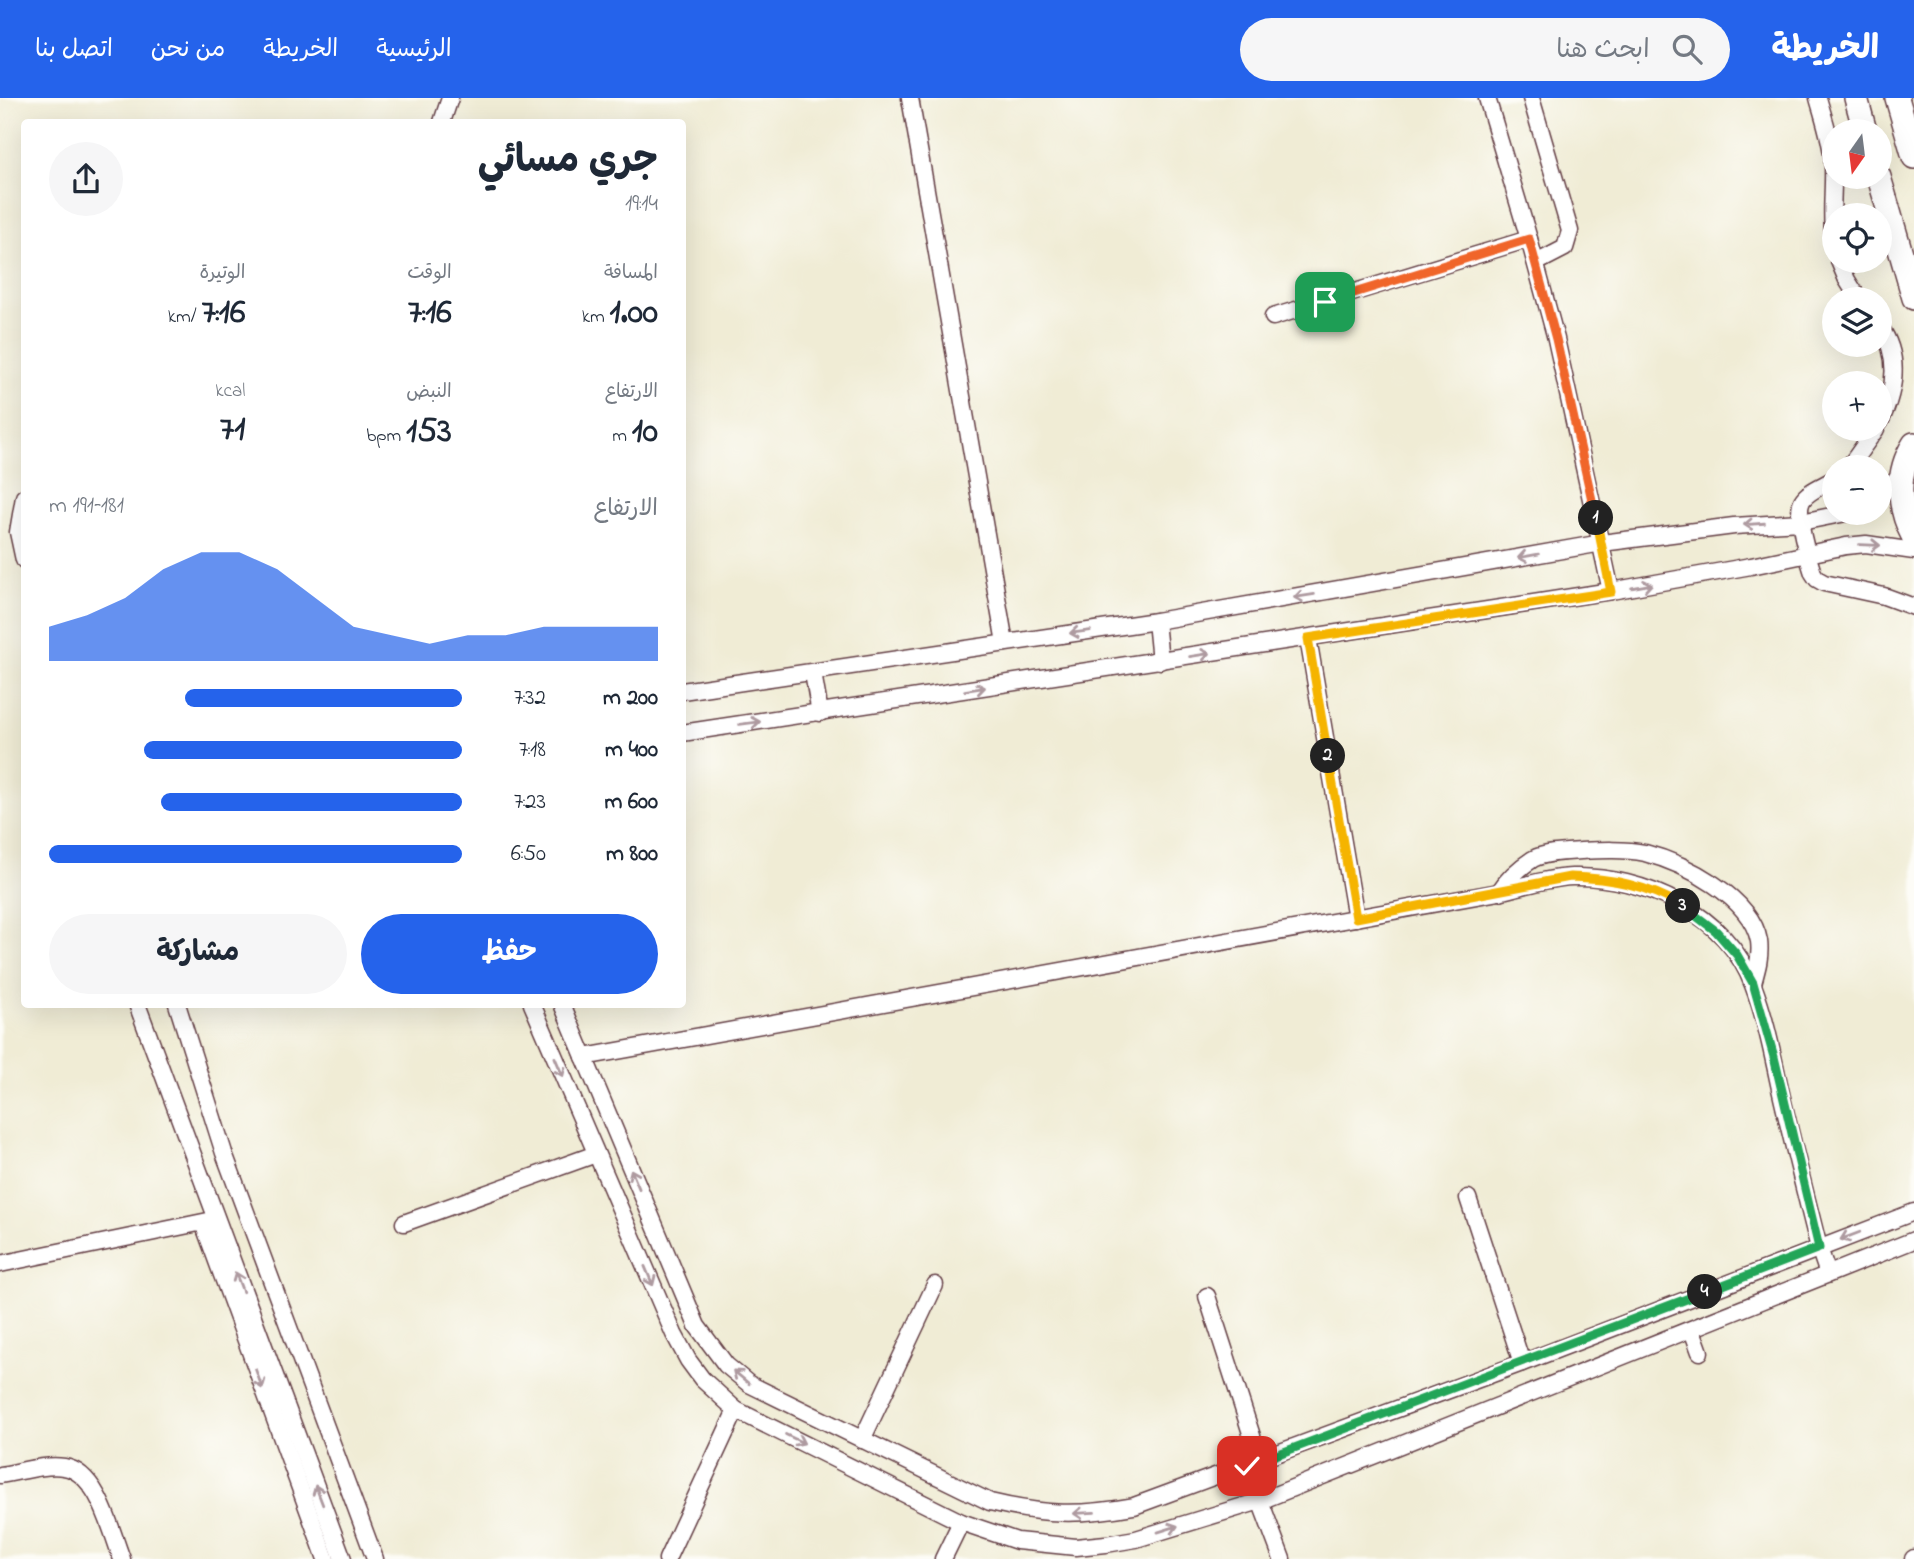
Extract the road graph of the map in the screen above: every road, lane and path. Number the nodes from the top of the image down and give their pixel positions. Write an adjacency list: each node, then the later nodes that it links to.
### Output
1 (450, 98): 8 (street)
2 (910, 98): 35 (street)
3 (1487, 98): 13 (street)
4 (1531, 98): 14 (street)
5 (1818, 98): 12 (street)
6 (1856, 98): 9 (street)
7 (1897, 98): 10 (street)
8 (443, 119)
9 (1862, 119)
10 (1914, 157)
11 (1882, 189): 15 (street)
12 (1832, 203)
13 (1529, 239): 14 (street); 16 (street)
14 (1536, 263): 27 (street)
15 (1914, 298)
16 (1273, 317)
17 (1892, 356): 18 (street)
18 (1892, 384)
19 (1914, 444): 20 (street)
20 (1902, 475): 21 (street); 26 (street)
21 (1892, 484)
22 (1822, 486): 25 (street)
23 (21, 514): 28 (street)
24 (1822, 518): 25 (street)
25 (1801, 522): 27 (street, one-way to 27); 30 (street)
26 (1914, 538)
27 (1602, 543): 31 (street); 33 (street, one-way to 33)
28 (21, 546)
29 (1914, 551): 30 (street, one-way to 29)
30 (1808, 553): 31 (street, one-way to 30); 32 (street)
31 (1611, 592): 34 (street)
32 (1914, 607)
33 (1156, 621): 35 (street, one-way to 35); 36 (street)
34 (1308, 638): 36 (street, one-way to 34); 42 (street)
35 (1005, 643): 37 (street)
36 (1160, 661): 39 (street, one-way to 36)
37 (813, 673): 38 (street); 39 (street)
38 (686, 690)
39 (820, 713): 40 (street, one-way to 39)
40 (686, 732)
41 (1499, 892): 42 (street); 43 (street); 43 (street)
42 (1356, 918): 48 (street)
43 (1753, 983): 55 (street)
44 (138, 1008): 52 (street)
45 (178, 1008): 76 (street)
46 (534, 1008): 49 (street, one-way to 49)
47 (564, 1008): 48 (street)
48 (584, 1057): 62 (street, one-way to 48)
49 (596, 1154): 53 (street); 64 (street, one-way to 64)
50 (1468, 1198): 65 (street)
51 (1914, 1212): 55 (street, one-way to 55)
52 (209, 1221): 56 (street); 74 (street, one-way to 74); 75 (street, one-way to 52)
53 (404, 1223)
54 (1914, 1240): 57 (street)
55 (1819, 1248): 57 (street); 61 (street)
56 (0, 1264)
57 (1828, 1274): 60 (street)
58 (935, 1285): 68 (street)
59 (1207, 1296): 69 (street)
60 (1692, 1329): 63 (street); 66 (street)
61 (1591, 1336): 65 (street); 66 (street)
62 (707, 1342): 64 (street); 68 (street, one-way to 62)
63 (1700, 1352)
64 (688, 1360): 67 (street)
65 (1522, 1363): 69 (street)
66 (1600, 1366): 71 (street)
67 (736, 1410): 72 (street, one-way to 72); 77 (street)
68 (862, 1440): 69 (street, one-way to 68)
69 (1253, 1463): 71 (street)
70 (0, 1475): 73 (street)
71 (1260, 1501): 72 (street, one-way to 71); 79 (street)
72 (961, 1522): 78 (street)
73 (122, 1559)
74 (326, 1559)
75 (343, 1559)
76 (375, 1559)
77 (667, 1559)
78 (943, 1559)
79 (1282, 1559)

